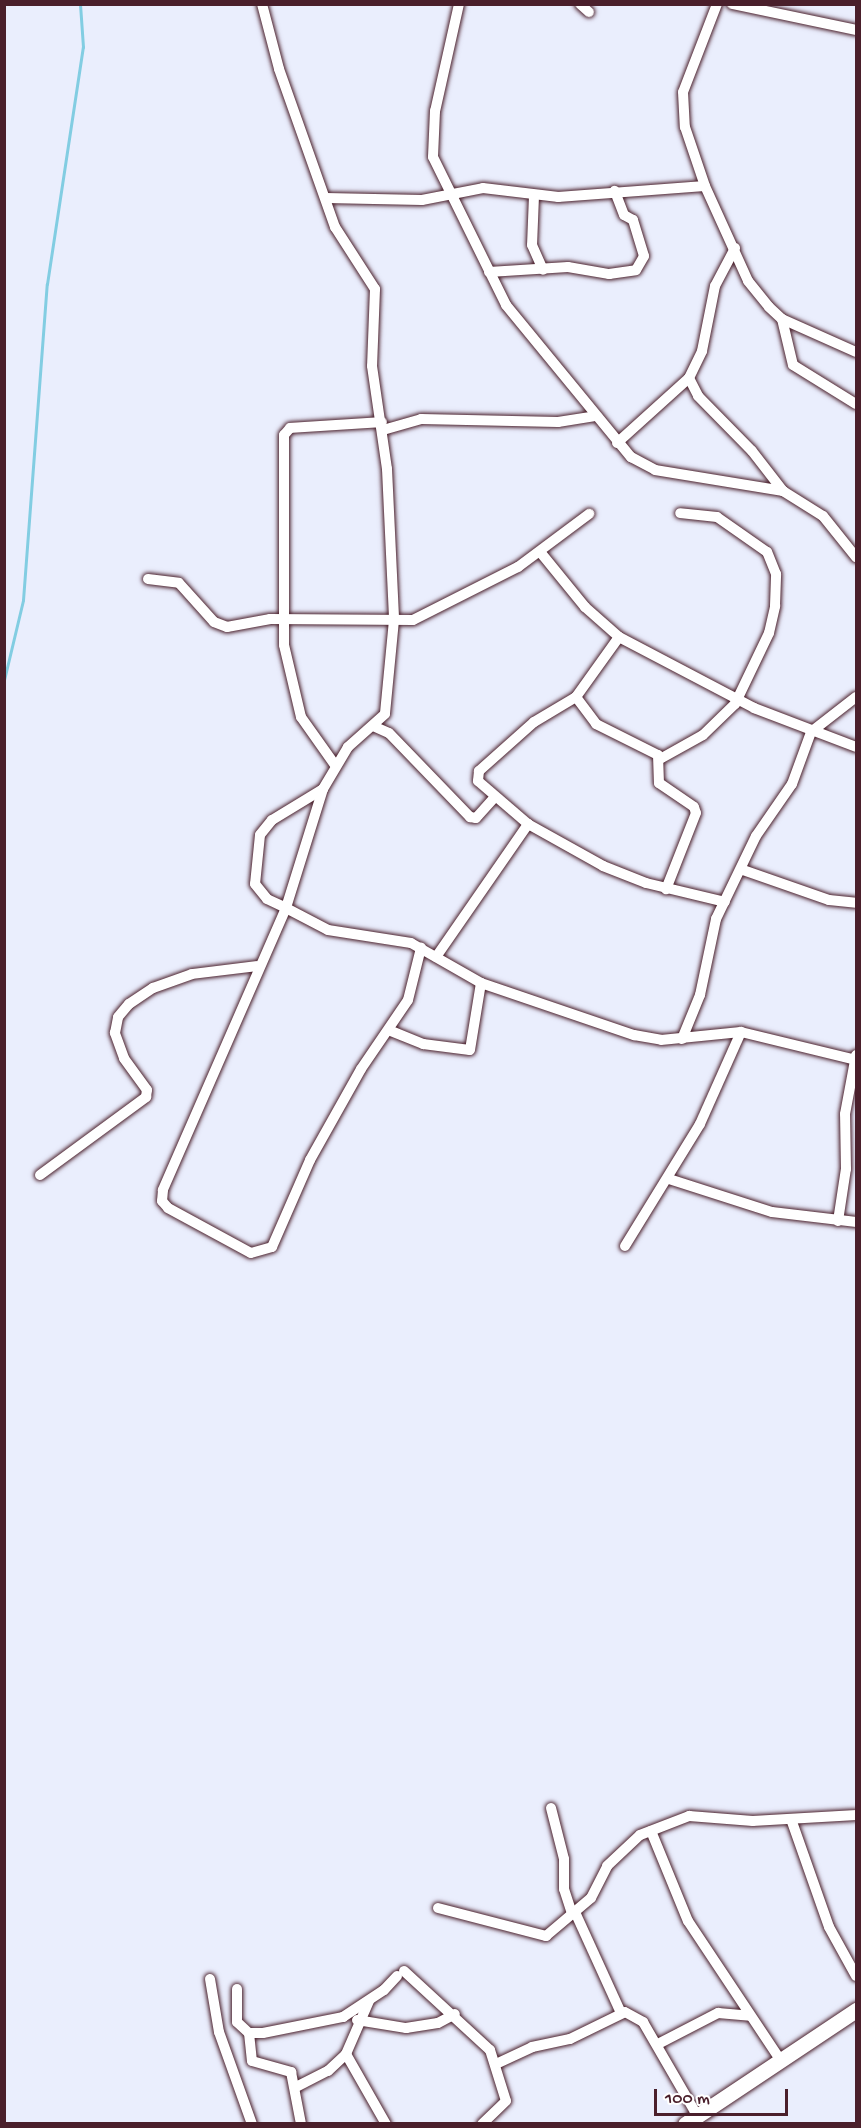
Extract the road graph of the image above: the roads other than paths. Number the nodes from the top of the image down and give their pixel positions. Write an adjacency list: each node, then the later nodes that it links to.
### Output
1 (262, 4): 10 (street)
2 (459, 4): 8 (street)
3 (717, 4): 6 (street)
4 (732, 4): 5 (street)
5 (856, 30)
6 (705, 186): 7 (street); 11 (street)
7 (615, 192): 9 (street); 12 (street)
8 (452, 195): 9 (street); 10 (street); 13 (street)
9 (534, 196): 12 (street)
10 (326, 198): 19 (street)
11 (735, 248): 14 (street); 16 (street)
12 (543, 270): 13 (street)
13 (489, 272): 18 (street)
14 (782, 319): 15 (street); 17 (street)
15 (856, 352)
16 (689, 378): 20 (street); 21 (street)
17 (856, 404)
18 (594, 416): 19 (street); 20 (street)
19 (383, 426): 27 (street); 28 (street)
20 (617, 443): 21 (street)
21 (783, 491): 25 (street)
22 (680, 513): 32 (street)
23 (589, 514): 24 (street)
24 (541, 553): 28 (street); 29 (street)
25 (856, 557)
26 (148, 579): 27 (street)
27 (281, 618): 28 (street); 37 (street)
28 (394, 620): 33 (street)
29 (619, 637): 30 (street); 32 (street)
30 (576, 697): 36 (street); 39 (street)
31 (856, 697): 34 (street)
32 (738, 699): 34 (street); 36 (street)
33 (373, 726): 37 (street); 39 (street)
34 (811, 732): 35 (street); 41 (street)
35 (856, 747)
36 (660, 759): 42 (street)
37 (335, 765): 38 (street)
38 (322, 789): 45 (street); 45 (street)
39 (495, 797): 40 (street)
40 (528, 824): 42 (street); 47 (street)
41 (743, 870): 43 (street); 44 (street)
42 (666, 889): 43 (street)
43 (725, 902): 52 (street)
44 (856, 903)
45 (286, 908): 46 (street); 48 (street)
46 (421, 948): 47 (street); 50 (street)
47 (436, 957): 49 (street)
48 (257, 966): 50 (street); 54 (street)
49 (481, 982): 50 (street); 52 (street)
50 (391, 1031)
51 (741, 1032): 52 (street); 53 (street); 55 (street)
52 (682, 1039)
53 (856, 1058): 56 (street)
54 (40, 1175)
55 (669, 1179): 56 (street); 58 (street)
56 (838, 1221): 57 (street)
57 (856, 1222)
58 (625, 1246)
59 (551, 1808): 64 (street)
60 (856, 1815): 61 (street)
61 (791, 1819): 62 (street); 65 (street)
62 (651, 1831): 64 (street); 72 (street)
63 (438, 1908): 64 (street)
64 (573, 1913): 70 (street)
65 (856, 1976)
66 (210, 1979): 82 (street)
67 (237, 1989): 75 (street)
68 (369, 2001): 71 (street); 73 (street); 74 (street)
69 (856, 2010): 78 (main road)
70 (621, 2013): 76 (street); 79 (street)
71 (455, 2014): 74 (street); 79 (street)
72 (750, 2016): 76 (street); 78 (street)
73 (343, 2017): 74 (street); 75 (street)
74 (361, 2021): 77 (street)
75 (249, 2032): 80 (street)
76 (658, 2044): 81 (street)
77 (346, 2054): 80 (street); 84 (street)
78 (779, 2058): 81 (main road)
79 (496, 2064): 85 (street)
80 (296, 2087): 83 (street)
81 (691, 2119)
82 (252, 2124)
83 (301, 2124)
84 (386, 2124)
85 (482, 2124)

